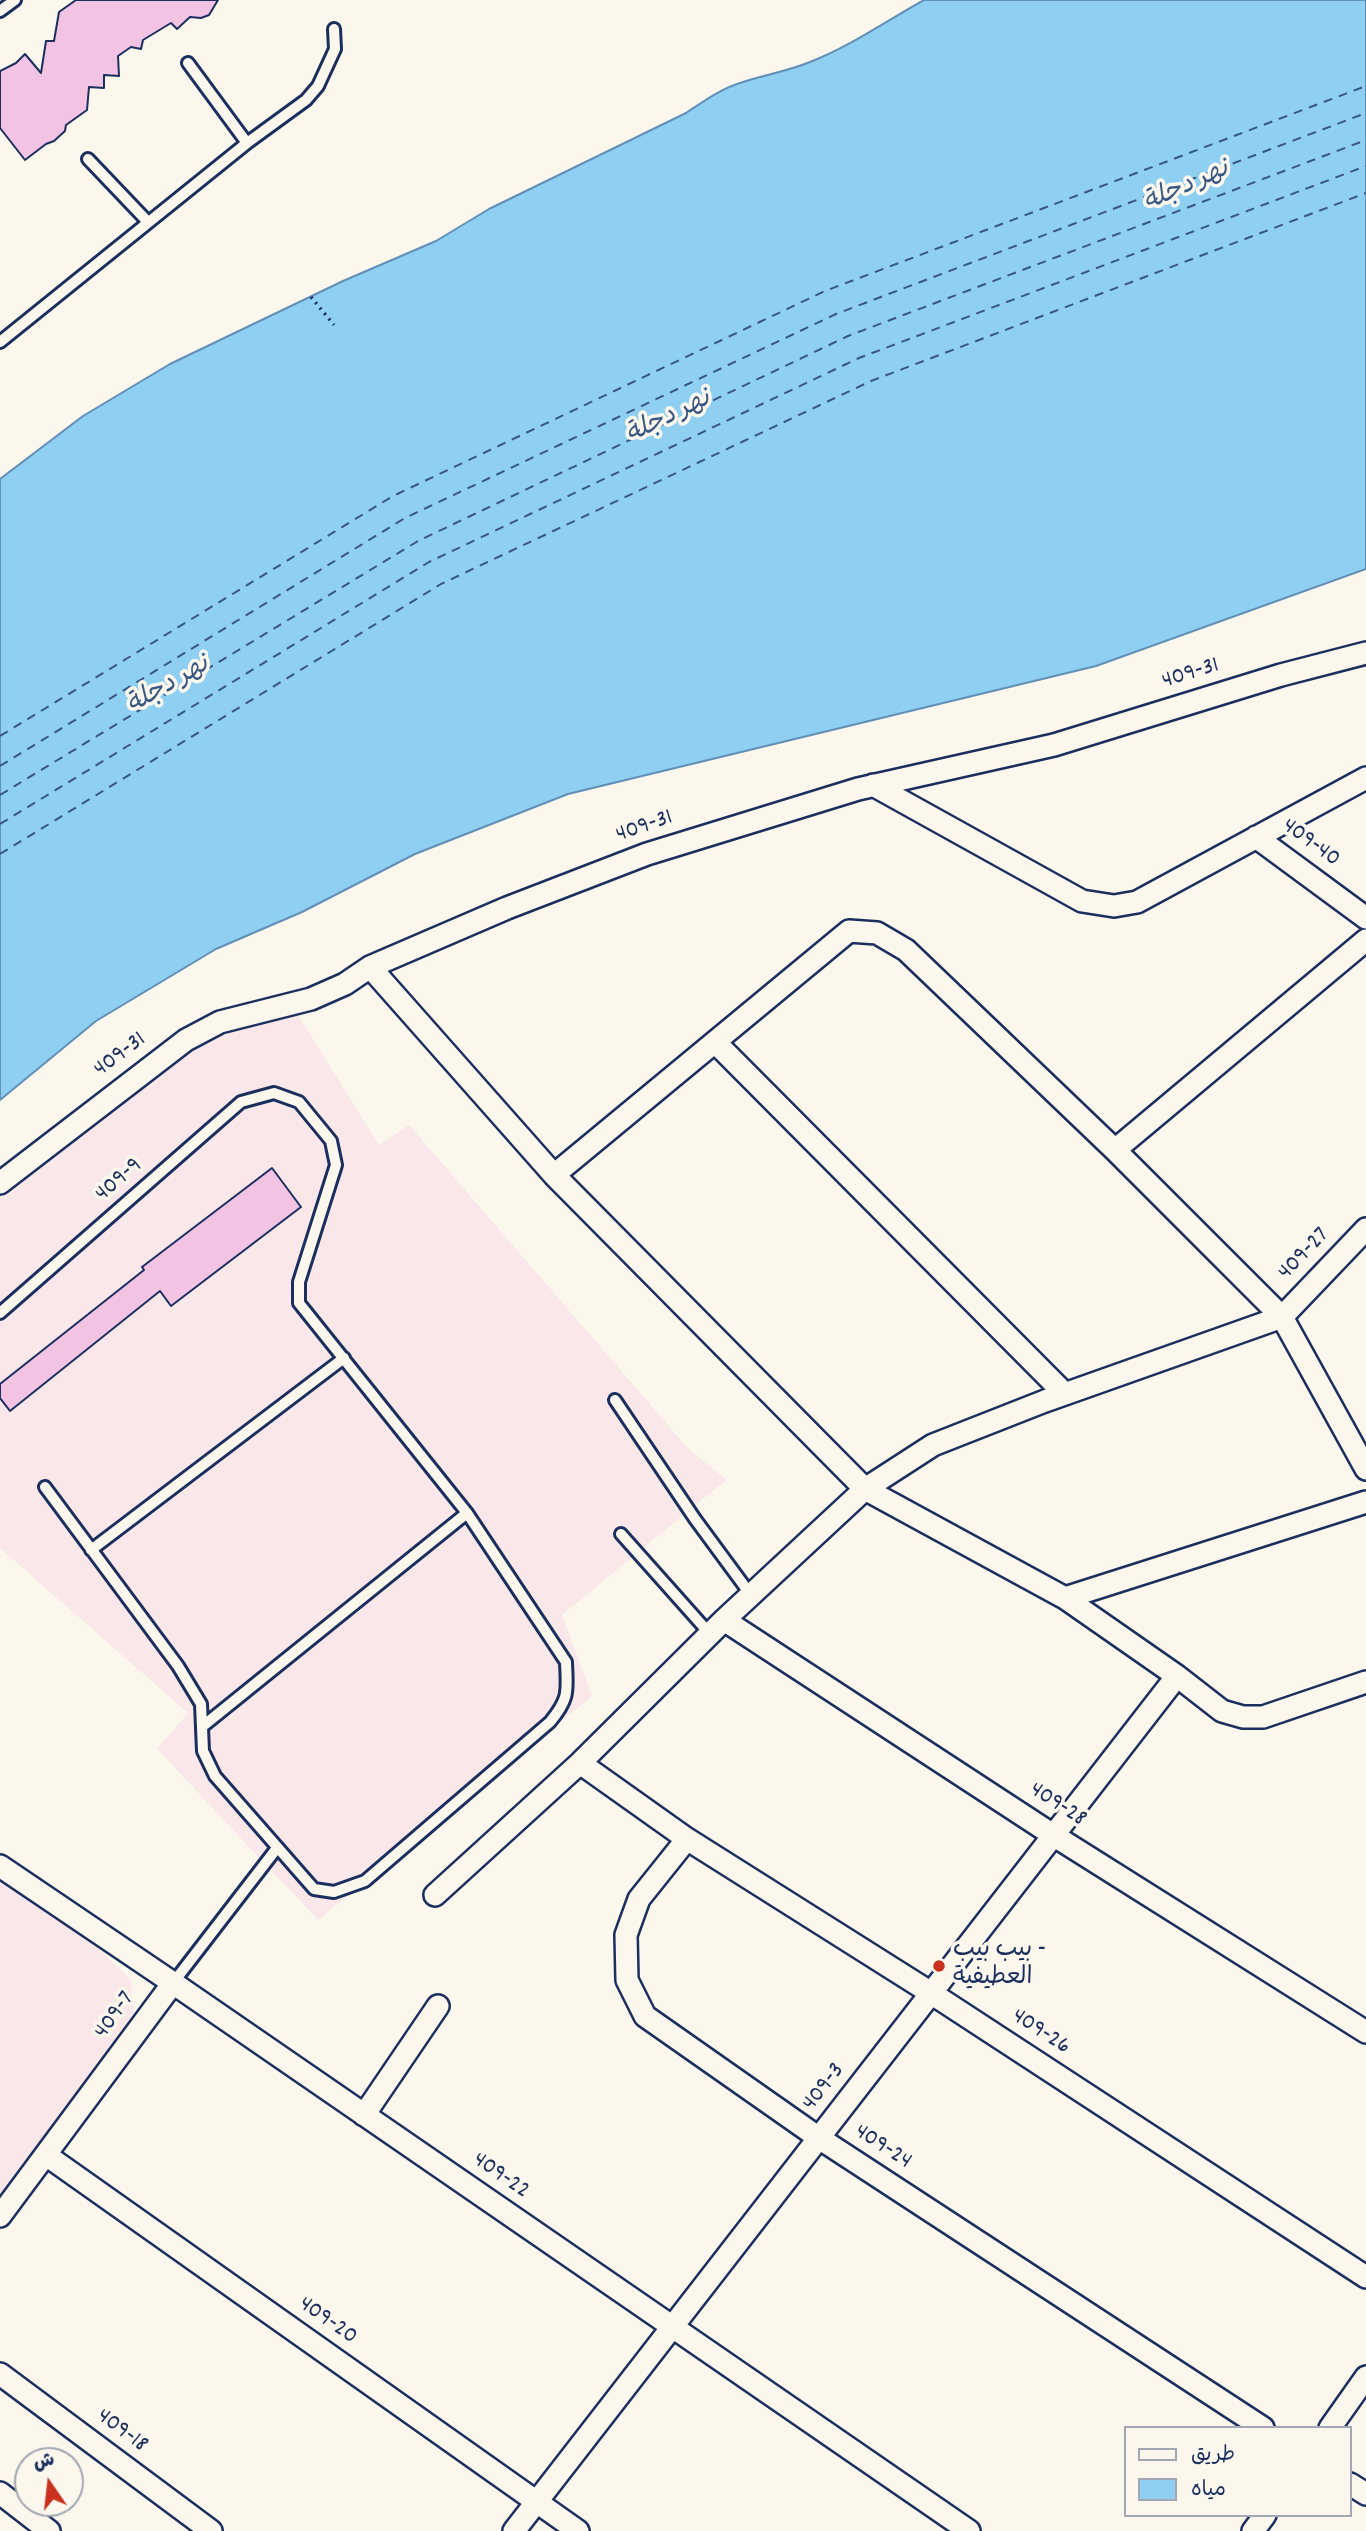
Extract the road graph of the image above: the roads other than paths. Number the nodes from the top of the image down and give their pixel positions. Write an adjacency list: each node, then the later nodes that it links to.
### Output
1 (15, 0): 2 (lane)
2 (0, 11)
3 (334, 29): 5 (lane)
4 (188, 63): 5 (lane)
5 (247, 143): 7 (lane)
6 (88, 159): 7 (lane)
7 (148, 222): 8 (lane)
8 (0, 342)
9 (1366, 653): 11 (street, 409-31)
10 (1366, 778): 12 (street)
11 (873, 785): 12 (street); 15 (street, 409-31)
12 (1256, 837): 13 (street, 409-40)
13 (1366, 918)
14 (1366, 940): 17 (street)
15 (370, 967): 18 (street); 19 (street, 409-31)
16 (715, 1042): 17 (street); 18 (street); 24 (street)
17 (1115, 1150): 22 (street)
18 (555, 1175): 28 (street)
19 (0, 1183)
20 (1366, 1229): 22 (street, 409-27)
21 (0, 1313): 23 (lane, 409-9)
22 (1282, 1317): 24 (street); 26 (street)
23 (344, 1359): 30 (lane); 32 (lane)
24 (1065, 1394): 28 (street)
25 (615, 1400): 33 (lane)
26 (1366, 1469)
27 (45, 1487): 32 (lane)
28 (865, 1489): 33 (street); 34 (street)
29 (1366, 1502): 34 (street)
30 (467, 1513): 38 (lane); 42 (lane)
31 (621, 1534): 35 (lane)
32 (91, 1550): 38 (lane)
33 (751, 1595): 35 (street)
34 (1065, 1598): 36 (street)
35 (717, 1627): 39 (street); 40 (street, 409-28)
36 (1177, 1676): 37 (street); 40 (street, 409-3)
37 (1366, 1682)
38 (203, 1727): 42 (lane)
39 (580, 1763): 41 (street, 409-26); 44 (street)
40 (1054, 1835): 46 (street, 409-3); 48 (street, 409-28)
41 (687, 1839): 46 (street, 409-26); 50 (street, 409-24)
42 (276, 1848): 45 (lane, 409-7)
43 (0, 1866): 45 (street, 409-22)
44 (435, 1895)
45 (173, 1983): 49 (street, 409-22); 51 (street, 409-7)
46 (931, 1993): 50 (street, 409-3); 53 (street, 409-26)
47 (439, 2006): 49 (street)
48 (1366, 2032)
49 (364, 2115): 54 (street, 409-22)
50 (819, 2138): 54 (street, 409-3); 57 (street, 409-24)
51 (46, 2155): 52 (street, 409-7); 60 (street, 409-20)
52 (0, 2216)
53 (1366, 2277)
54 (671, 2328): 60 (street, 409-3); 65 (street, 409-22)
55 (0, 2374): 62 (street, 409-18)
56 (1366, 2377): 58 (street)
57 (1259, 2426)
58 (1331, 2426)
59 (0, 2493): 61 (street)
60 (536, 2502): 63 (street, 409-3); 64 (street, 409-20)
61 (49, 2531)
62 (211, 2531)
63 (514, 2531)
64 (578, 2531)
65 (969, 2531)

